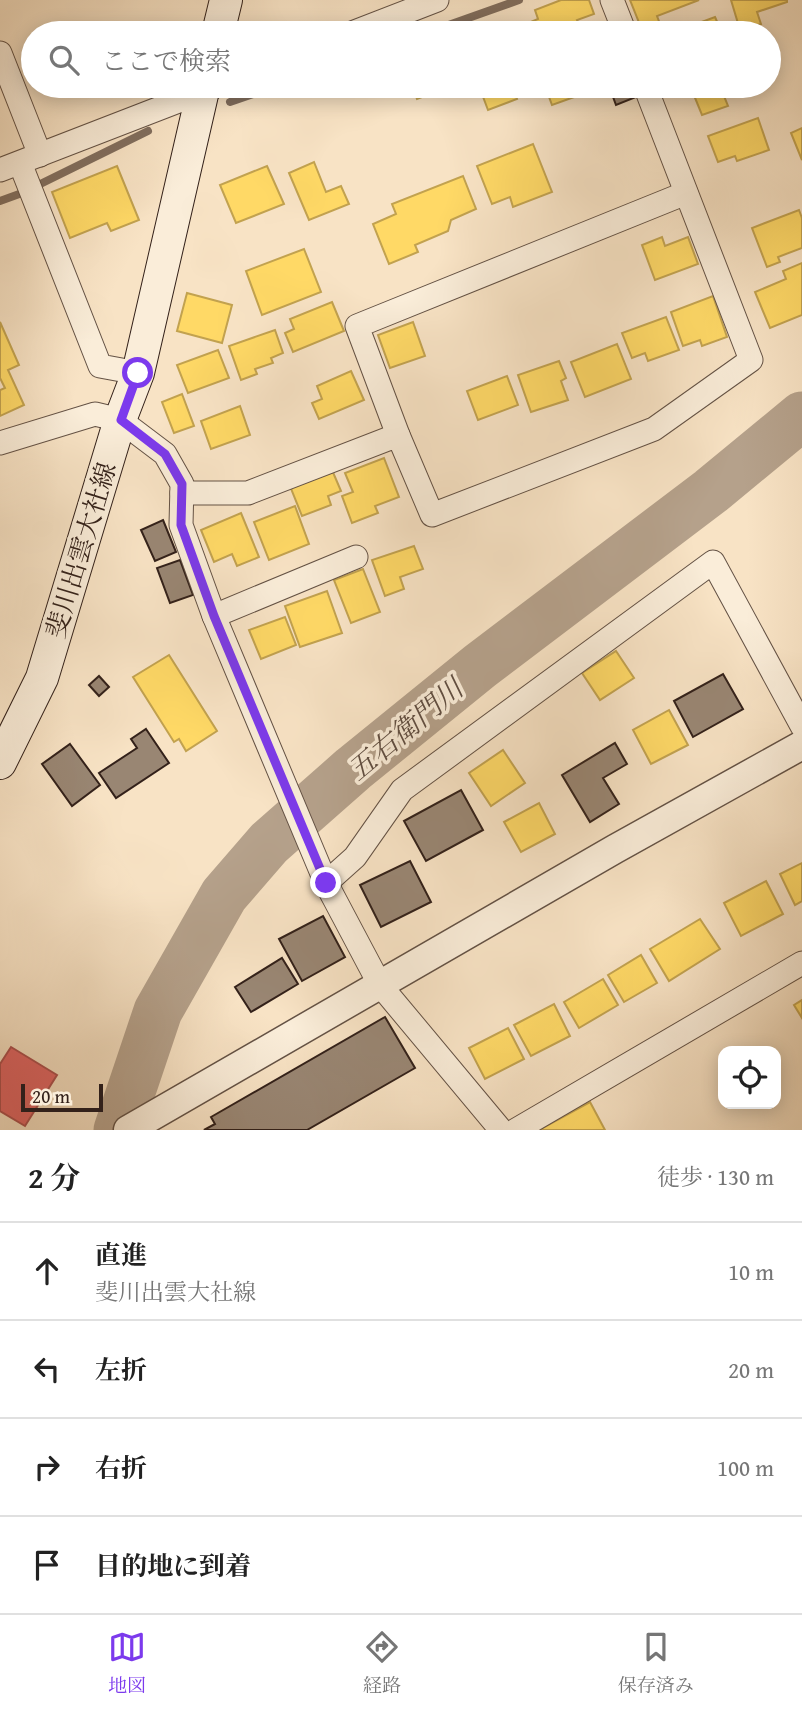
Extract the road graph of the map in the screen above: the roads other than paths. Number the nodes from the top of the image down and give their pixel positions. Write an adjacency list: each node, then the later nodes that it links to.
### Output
1 (226, 0): 4 (main road)
2 (437, 0): 5 (street)
3 (612, 0): 6 (street)
4 (221, 21)
5 (383, 21)
6 (620, 21)
7 (0, 52): 11 (street)
8 (183, 98): 11 (street)
9 (206, 98): 13 (main road, 斐川出雲大社線)
10 (650, 98): 12 (street)
11 (20, 163): 13 (street)
12 (686, 192): 15 (street); 15 (street)
13 (138, 373): 14 (main road, 斐川出雲大社線)
14 (121, 420): 16 (street); 17 (street); 22 (main road, 斐川出雲大社線)
15 (398, 435): 17 (street)
16 (0, 443)
17 (182, 493): 19 (street)
18 (356, 558): 19 (street)
19 (214, 616): 23 (street)
20 (802, 726): 23 (street)
21 (802, 745): 25 (street)
22 (0, 763)
23 (326, 883): 25 (street)
24 (802, 963): 28 (street)
25 (380, 985): 26 (street); 27 (street)
26 (128, 1130)
27 (501, 1130)
28 (516, 1130)

